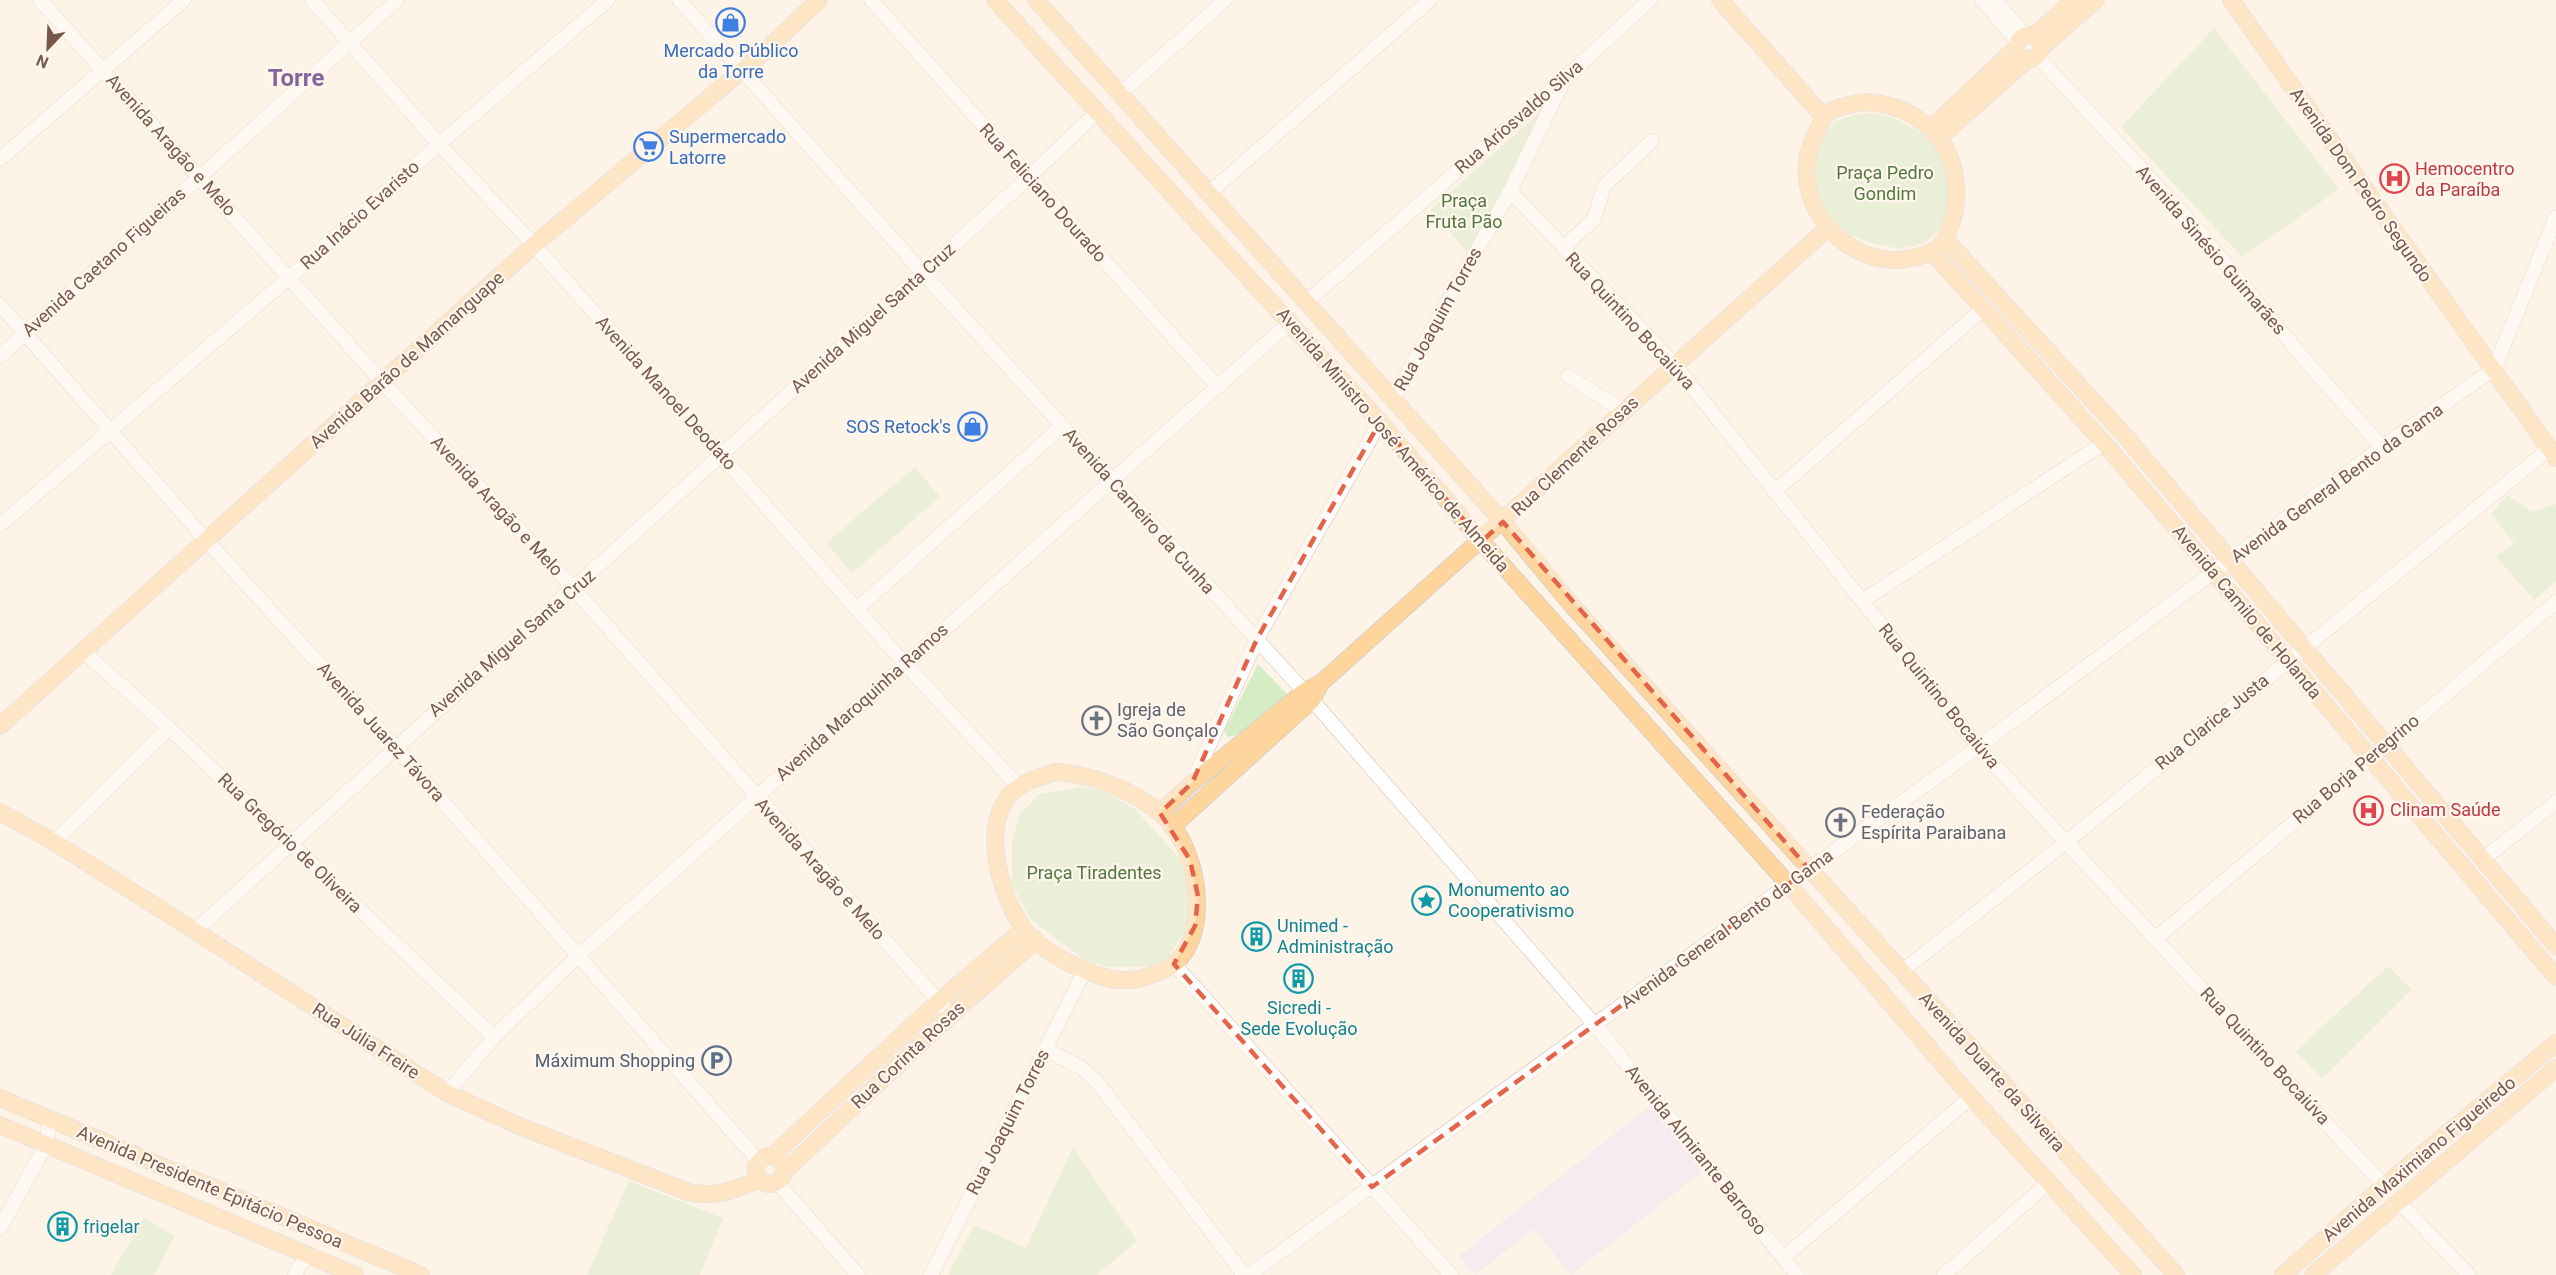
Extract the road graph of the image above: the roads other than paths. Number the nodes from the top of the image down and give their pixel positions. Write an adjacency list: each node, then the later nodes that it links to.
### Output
1 (40, 0): 22 (street, Avenida Aragão e Melo)
2 (184, 0): 22 (street)
3 (312, 0): 20 (street, Avenida Manoel Deodato)
4 (397, 0): 20 (street, Avenida Caetano Figueiras)
5 (608, 0): 30 (street, Rua Inácio Evaristo)
6 (680, 0): 23 (street, Avenida Carneiro da Cunha)
7 (819, 0): 23 (main road, Avenida Barão de Mamanguape)
8 (871, 0): 33 (street, Rua Feliciano Dourado)
9 (995, 0): 26 (main road, Avenida Ministro José Américo de Almeida)
10 (1036, 0): 25 (main road, Avenida Ministro José Américo de Almeida)
11 (1225, 0): 25 (street)
12 (1430, 0): 35 (street)
13 (1650, 0): 24 (street, Rua Ariosvaldo Silva)
14 (1720, 0): 27 (main road)
15 (1982, 0): 21 (street, Avenida Sinésio Guimarães)
16 (1995, 0): 21 (street, Avenida Sinésio Guimarães)
17 (2074, 0): 21 (main road)
18 (2096, 0): 21 (main road)
19 (2231, 0): 51 (main road, Avenida Dom Pedro Segundo)
20 (350, 42): 30 (street, Avenida Manoel Deodato); 32 (street, Avenida Caetano Figueiras)
21 (2028, 46): 28 (main road); 61 (street, Avenida Sinésio Guimarães)
22 (103, 69): 31 (street); 32 (street, Avenida Aragão e Melo)
23 (743, 69): 39 (main road, Avenida Barão de Mamanguape); 42 (street, Avenida Carneiro da Cunha)
24 (1564, 79): 34 (street, Rua Joaquim Torres); 44 (street, Rua Ariosvaldo Silva)
25 (1120, 94): 35 (main road, Avenida Ministro José Américo de Almeida)
26 (1096, 114): 33 (street, Avenida Miguel Santa Cruz); 47 (main road, Avenida Ministro José Américo de Almeida)
27 (1824, 117): 28 (main road); 37 (main road)
28 (1935, 134): 38 (main road)
29 (1652, 141): 40 (street)
30 (439, 144): 39 (street, Avenida Manoel Deodato); 43 (street, Rua Inácio Evaristo)
31 (0, 159)
32 (199, 176): 43 (street, Avenida Aragão e Melo); 48 (street, Avenida Caetano Figueiras)
33 (1028, 178): 42 (street, Avenida Miguel Santa Cruz); 54 (street, Rua Feliciano Dourado)
34 (1510, 191): 40 (street, Rua Quintino Bocaiúva); 55 (street, Rua Joaquim Torres)
35 (1209, 193): 44 (main road, Avenida Ministro José Américo de Almeida)
36 (2556, 217): 51 (street)
37 (1828, 228): 41 (main road); 50 (main road, Rua Clemente Rosas)
38 (1945, 239): 41 (main road); 70 (main road, Avenida Camilo de Holanda)
39 (534, 245): 53 (main road, Avenida Barão de Mamanguape); 63 (street, Avenida Manoel Deodato)
40 (1563, 248): 50 (street, Rua Quintino Bocaiúva)
41 (1932, 252): 46 (main road, Avenida Camilo de Holanda)
42 (923, 273): 58 (street, Avenida Carneiro da Cunha); 63 (street, Avenida Miguel Santa Cruz)
43 (290, 278): 53 (street, Avenida Aragão e Melo); 59 (street, Rua Inácio Evaristo)
44 (1305, 303): 55 (main road, Avenida Ministro José Américo de Almeida)
45 (0, 305): 48 (street, Avenida Juarez Távora)
46 (1984, 308): 60 (main road, Avenida Camilo de Holanda); 65 (street)
47 (1290, 322): 54 (street, Avenida Maroquinha Ramos); 57 (main road, Avenida Ministro José Américo de Almeida)
48 (25, 333): 49 (street, Avenida Caetano Figueiras); 59 (street, Avenida Juarez Távora)
49 (0, 356)
50 (1674, 364): 56 (main road, Rua Clemente Rosas); 65 (street, Rua Quintino Bocaiúva)
51 (2494, 369): 61 (street, Avenida General Bento da Gama); 62 (main road, Avenida Dom Pedro Segundo)
52 (1568, 376): 56 (street)
53 (383, 383): 68 (main road, Avenida Barão de Mamanguape); 72 (street, Avenida Aragão e Melo)
54 (1216, 385): 64 (street, Avenida Maroquinha Ramos)
55 (1393, 399): 66 (main road, Avenida Ministro José Américo de Almeida)
56 (1623, 411): 66 (main road, Rua Clemente Rosas)
57 (1380, 422): 69 (main road, Avenida Ministro José Américo de Almeida); 76 (street)
58 (1062, 426): 64 (street, Avenida Carneiro da Cunha); 75 (street)
59 (112, 430): 67 (street, Rua Inácio Evaristo); 68 (street, Avenida Juarez Távora)
60 (2104, 443): 71 (main road, Avenida Camilo de Holanda); 73 (street)
61 (2382, 447): 70 (street, Avenida General Bento da Gama)
62 (2552, 453): 77 (street, Rua Clarice Justa)
63 (721, 454): 72 (street, Avenida Miguel Santa Cruz); 75 (street, Avenida Manoel Deodato)
64 (1112, 481): 76 (street, Avenida Carneiro da Cunha); 80 (street, Avenida Maroquinha Ramos)
65 (1774, 492): 73 (street, Rua Quintino Bocaiúva)
66 (1503, 522): 69 (main road, Rua Clemente Rosas); 99 (main road, Avenida Ministro José Américo de Almeida)
67 (0, 525)
68 (206, 540): 78 (main road, Avenida Barão de Mamanguape); 85 (street, Avenida Juarez Távora)
69 (1481, 541): 81 (main road, Rua Clemente Rosas); 100 (main road, Avenida Ministro José Américo de Almeida)
70 (2229, 562): 71 (street, Avenida General Bento da Gama); 77 (main road, Avenida Camilo de Holanda)
71 (2214, 574): 79 (main road, Avenida Camilo de Holanda); 86 (street, Avenida General Bento da Gama)
72 (574, 589): 85 (street, Avenida Miguel Santa Cruz); 90 (street, Avenida Aragão e Melo)
73 (1862, 601): 86 (street, Rua Quintino Bocaiúva)
74 (2556, 602): 84 (street, Rua Borja Peregrino)
75 (857, 609): 80 (street, Avenida Manoel Deodato)
76 (1257, 639): 81 (street, Avenida Carneiro da Cunha); 88 (street, Rua Clemente Rosas)
77 (2304, 647): 79 (street, Rua Clarice Justa); 84 (main road, Avenida Camilo de Holanda)
78 (83, 651): 82 (main road, Avenida Barão de Mamanguape); 83 (street, Rua Gregório de Oliveira)
79 (2288, 659): 87 (main road, Avenida Camilo de Holanda); 97 (street, Rua Clarice Justa)
80 (905, 664): 89 (street, Avenida Manoel Deodato); 90 (street, Avenida Maroquinha Ramos)
81 (1309, 695): 88 (main road, Rua Clemente Rosas); 94 (main road, Rua Clemente Rosas); 112 (street, Avenida Carneiro da Cunha)
82 (0, 726)
83 (169, 728): 95 (street); 96 (street, Rua Gregório de Oliveira)
84 (2387, 743): 87 (street, Rua Borja Peregrino); 98 (main road, Avenida Camilo de Holanda)
85 (395, 747): 96 (street, Avenida Miguel Santa Cruz); 105 (street, Avenida Juarez Távora)
86 (1978, 747): 97 (street, Rua Quintino Bocaiúva); 99 (street, Avenida General Bento da Gama)
87 (2370, 758): 103 (street, Rua Borja Peregrino); 109 (main road, Avenida Camilo de Holanda)
88 (1192, 783): 93 (main road, Rua Clemente Rosas)
89 (1019, 787): 93 (main road); 102 (main road)
90 (756, 797): 105 (street, Avenida Maroquinha Ramos); 110 (street, Avenida Aragão e Melo)
91 (2556, 802): 98 (street)
92 (0, 812): 95 (main road, Rua Júlia Freire)
93 (1160, 813): 94 (main road)
94 (1172, 827): 106 (main road)
95 (54, 842): 101 (main road, Rua Júlia Freire)
96 (291, 843): 101 (street, Avenida Miguel Santa Cruz); 113 (street, Rua Gregório de Oliveira)
97 (2065, 843): 103 (street, Rua Quintino Bocaiúva); 108 (street, Rua Clarice Justa)
98 (2483, 859): 104 (main road, Avenida Camilo de Holanda)
99 (1809, 868): 100 (street, Avenida General Bento da Gama); 108 (main road, Avenida Duarte da Silveira)
100 (1788, 885): 112 (street, Avenida General Bento da Gama); 118 (main road, Avenida Duarte da Silveira)
101 (195, 931): 117 (main road, Rua Júlia Freire)
102 (1030, 934): 107 (main road); 110 (main road, Rua Corinta Rosas); 111 (main road, Rua Corinta Rosas)
103 (2156, 938): 127 (street, Rua Quintino Bocaiúva)
104 (2556, 946)
105 (579, 955): 113 (street, Avenida Maroquinha Ramos); 123 (street, Avenida Juarez Távora)
106 (1174, 964): 107 (main road); 128 (street)
107 (1085, 970): 115 (street, Rua Joaquim Torres)
108 (1901, 972): 144 (main road, Avenida Duarte da Silveira)
109 (2556, 976)
110 (939, 1001): 111 (street, Avenida Aragão e Melo); 123 (main road, Rua Corinta Rosas)
111 (951, 1015): 124 (main road, Rua Corinta Rosas)
112 (1595, 1025): 128 (street, Avenida General Bento da Gama); 132 (street, Avenida Almirante Barroso)
113 (494, 1037): 117 (street, Avenida Maroquinha Ramos)
114 (2556, 1043): 127 (main road, Avenida Maximiano Figueiredo)
115 (1044, 1049): 137 (street, Rua Joaquim Torres); 138 (street)
116 (2556, 1068): 129 (main road, Avenida Maximiano Figueiredo)
117 (447, 1093): 125 (main road, Rua Júlia Freire)
118 (1971, 1097): 126 (main road, Avenida Duarte da Silveira); 132 (street)
119 (0, 1098): 120 (main road, Avenida Presidente Epitácio Pessoa)
120 (51, 1120): 122 (street); 135 (main road, Avenida Presidente Epitácio Pessoa)
121 (0, 1125): 122 (main road, Avenida Presidente Epitácio Pessoa)
122 (46, 1145): 130 (street); 131 (main road, Avenida Presidente Epitácio Pessoa)
123 (766, 1159): 124 (main road); 125 (main road)
124 (780, 1177): 125 (main road); 136 (street)
125 (760, 1179)
126 (2048, 1183): 142 (street); 143 (main road, Avenida Duarte da Silveira)
127 (2384, 1186): 145 (main road, Avenida Maximiano Figueiredo)
128 (1372, 1187): 139 (street, Avenida General Bento da Gama); 140 (street)
129 (2399, 1202): 146 (main road, Avenida Maximiano Figueiredo); 147 (street)
130 (0, 1228)
131 (306, 1255): 133 (street); 134 (main road, Avenida Presidente Epitácio Pessoa)
132 (1784, 1258): 141 (street, Avenida Almirante Barroso)
133 (295, 1275)
134 (355, 1275)
135 (421, 1275)
136 (858, 1275)
137 (931, 1275)
138 (1244, 1275)
139 (1249, 1275)
140 (1450, 1275)
141 (1797, 1275)
142 (1944, 1275)
143 (2133, 1275)
144 (2176, 1275)
145 (2283, 1275)
146 (2313, 1275)
147 (2469, 1275)

